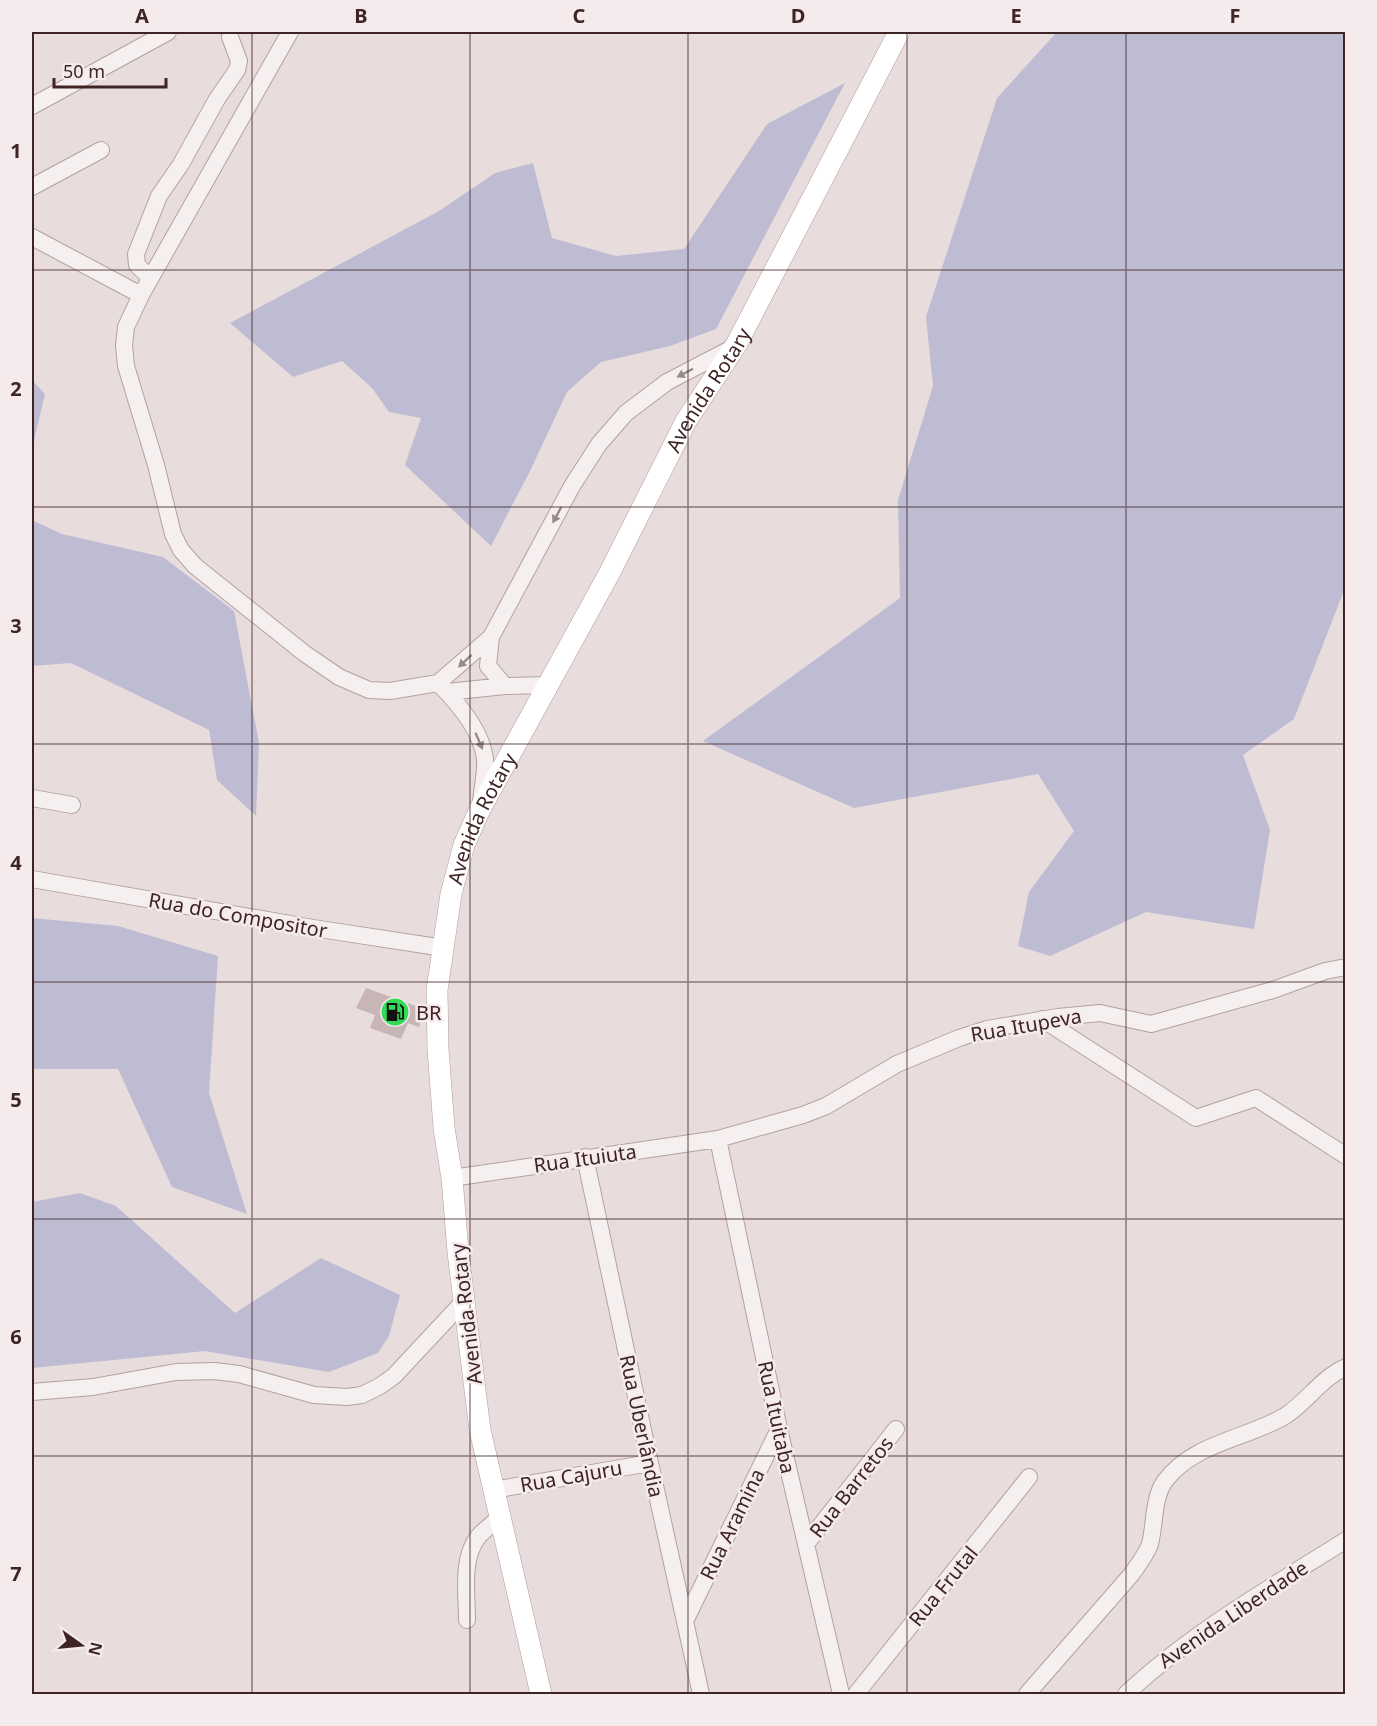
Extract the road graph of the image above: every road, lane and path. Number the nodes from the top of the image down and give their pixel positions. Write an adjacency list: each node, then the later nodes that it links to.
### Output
1 (168, 32): 5 (street)
2 (290, 32): 9 (street)
3 (899, 32): 11 (main road, Avenida Rotary)
4 (230, 37): 9 (street)
5 (32, 106)
6 (101, 150): 7 (street)
7 (32, 187)
8 (32, 237): 10 (street)
9 (150, 278): 10 (street)
10 (141, 296): 15 (street)
11 (736, 345): 12 (street, one-way to 12); 13 (main road, Avenida Rotary)
12 (491, 637): 14 (street); 15 (street, one-way to 15)
13 (547, 685): 14 (street); 18 (main road, Avenida Rotary)
14 (505, 686): 15 (street)
15 (443, 688): 18 (street, one-way to 18)
16 (32, 798): 17 (street)
17 (72, 805)
18 (480, 809): 20 (main road, Avenida Rotary)
19 (32, 879): 20 (street, Rua do Compositor)
20 (444, 948): 26 (main road, Avenida Rotary)
21 (1346, 968): 22 (street, Rua Itupeva)
22 (1042, 1019): 23 (street, Rua Itupeva); 24 (street)
23 (718, 1139): 25 (street, Rua Ituiuta); 30 (street, Rua Ituitaba)
24 (1346, 1156)
25 (585, 1157): 26 (street, Rua Ituiuta); 32 (street, Rua Uberlândia)
26 (452, 1178): 27 (main road, Avenida Rotary)
27 (465, 1300): 29 (street); 34 (main road, Avenida Rotary)
28 (1346, 1367): 44 (street)
29 (32, 1392)
30 (779, 1429): 37 (street, Rua Ituitaba); 38 (street, Rua Aramina)
31 (896, 1430): 37 (street, Rua Barretos)
32 (650, 1463): 34 (street, Rua Cajuru); 38 (street, Rua Uberlândia)
33 (1029, 1478): 43 (street, Rua Frutal)
34 (493, 1490): 35 (main road, Avenida Rotary)
35 (499, 1518): 39 (street); 40 (main road, Avenida Rotary)
36 (1346, 1540): 45 (street, Avenida Liberdade)
37 (806, 1544): 42 (street, Rua Ituitaba)
38 (686, 1619): 41 (street, Rua Uberlândia)
39 (467, 1620)
40 (541, 1695)
41 (701, 1695)
42 (841, 1695)
43 (856, 1695)
44 (1027, 1695)
45 (1126, 1695)

